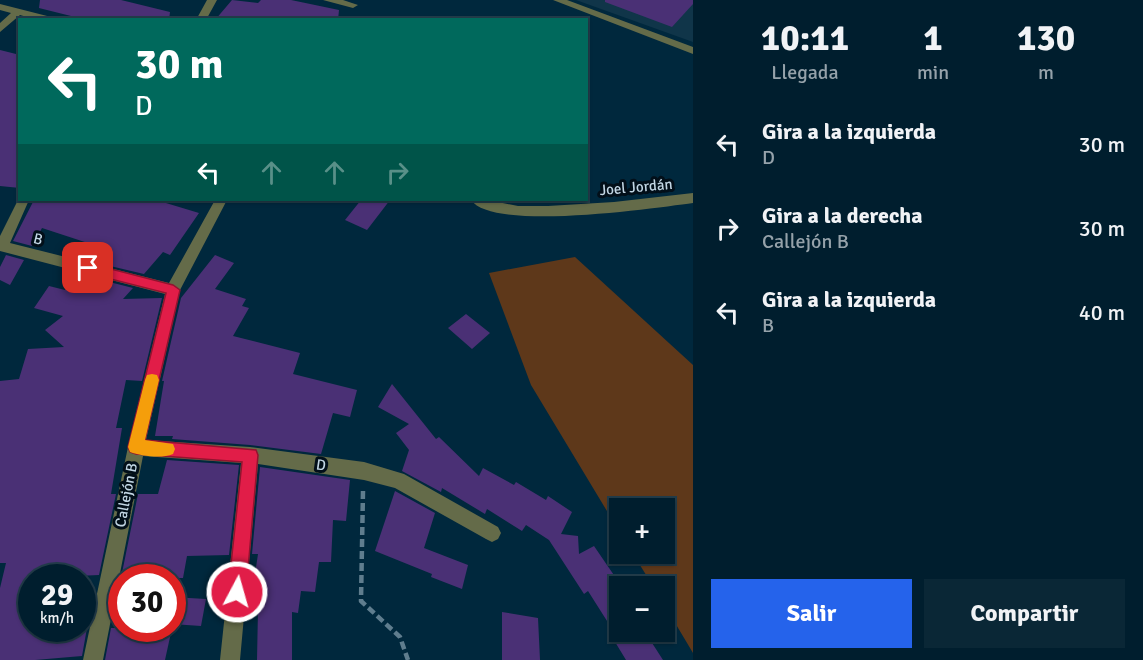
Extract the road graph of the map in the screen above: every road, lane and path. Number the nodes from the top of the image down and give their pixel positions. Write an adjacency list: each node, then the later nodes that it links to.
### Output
1 (212, 0): 8 (street)
2 (328, 0): 4 (street)
3 (558, 0): 10 (street)
4 (353, 5)
5 (0, 7): 6 (street)
6 (18, 11): 7 (street); 9 (street)
7 (44, 18)
8 (202, 18)
9 (0, 28)
10 (693, 51)
11 (693, 198): 14 (street, Joel Jordán)
12 (24, 201): 15 (street)
13 (220, 201): 16 (street, Callejón B)
14 (478, 201)
15 (1, 246): 16 (street, B)
16 (173, 290): 17 (street, Callejón B)
17 (136, 447): 18 (street, D); 21 (street, Callejón B)
18 (250, 455): 19 (street, D); 22 (street)
19 (364, 471): 20 (street, D); 23 (path)
20 (492, 533)
21 (93, 660)
22 (230, 660)
23 (408, 660)

